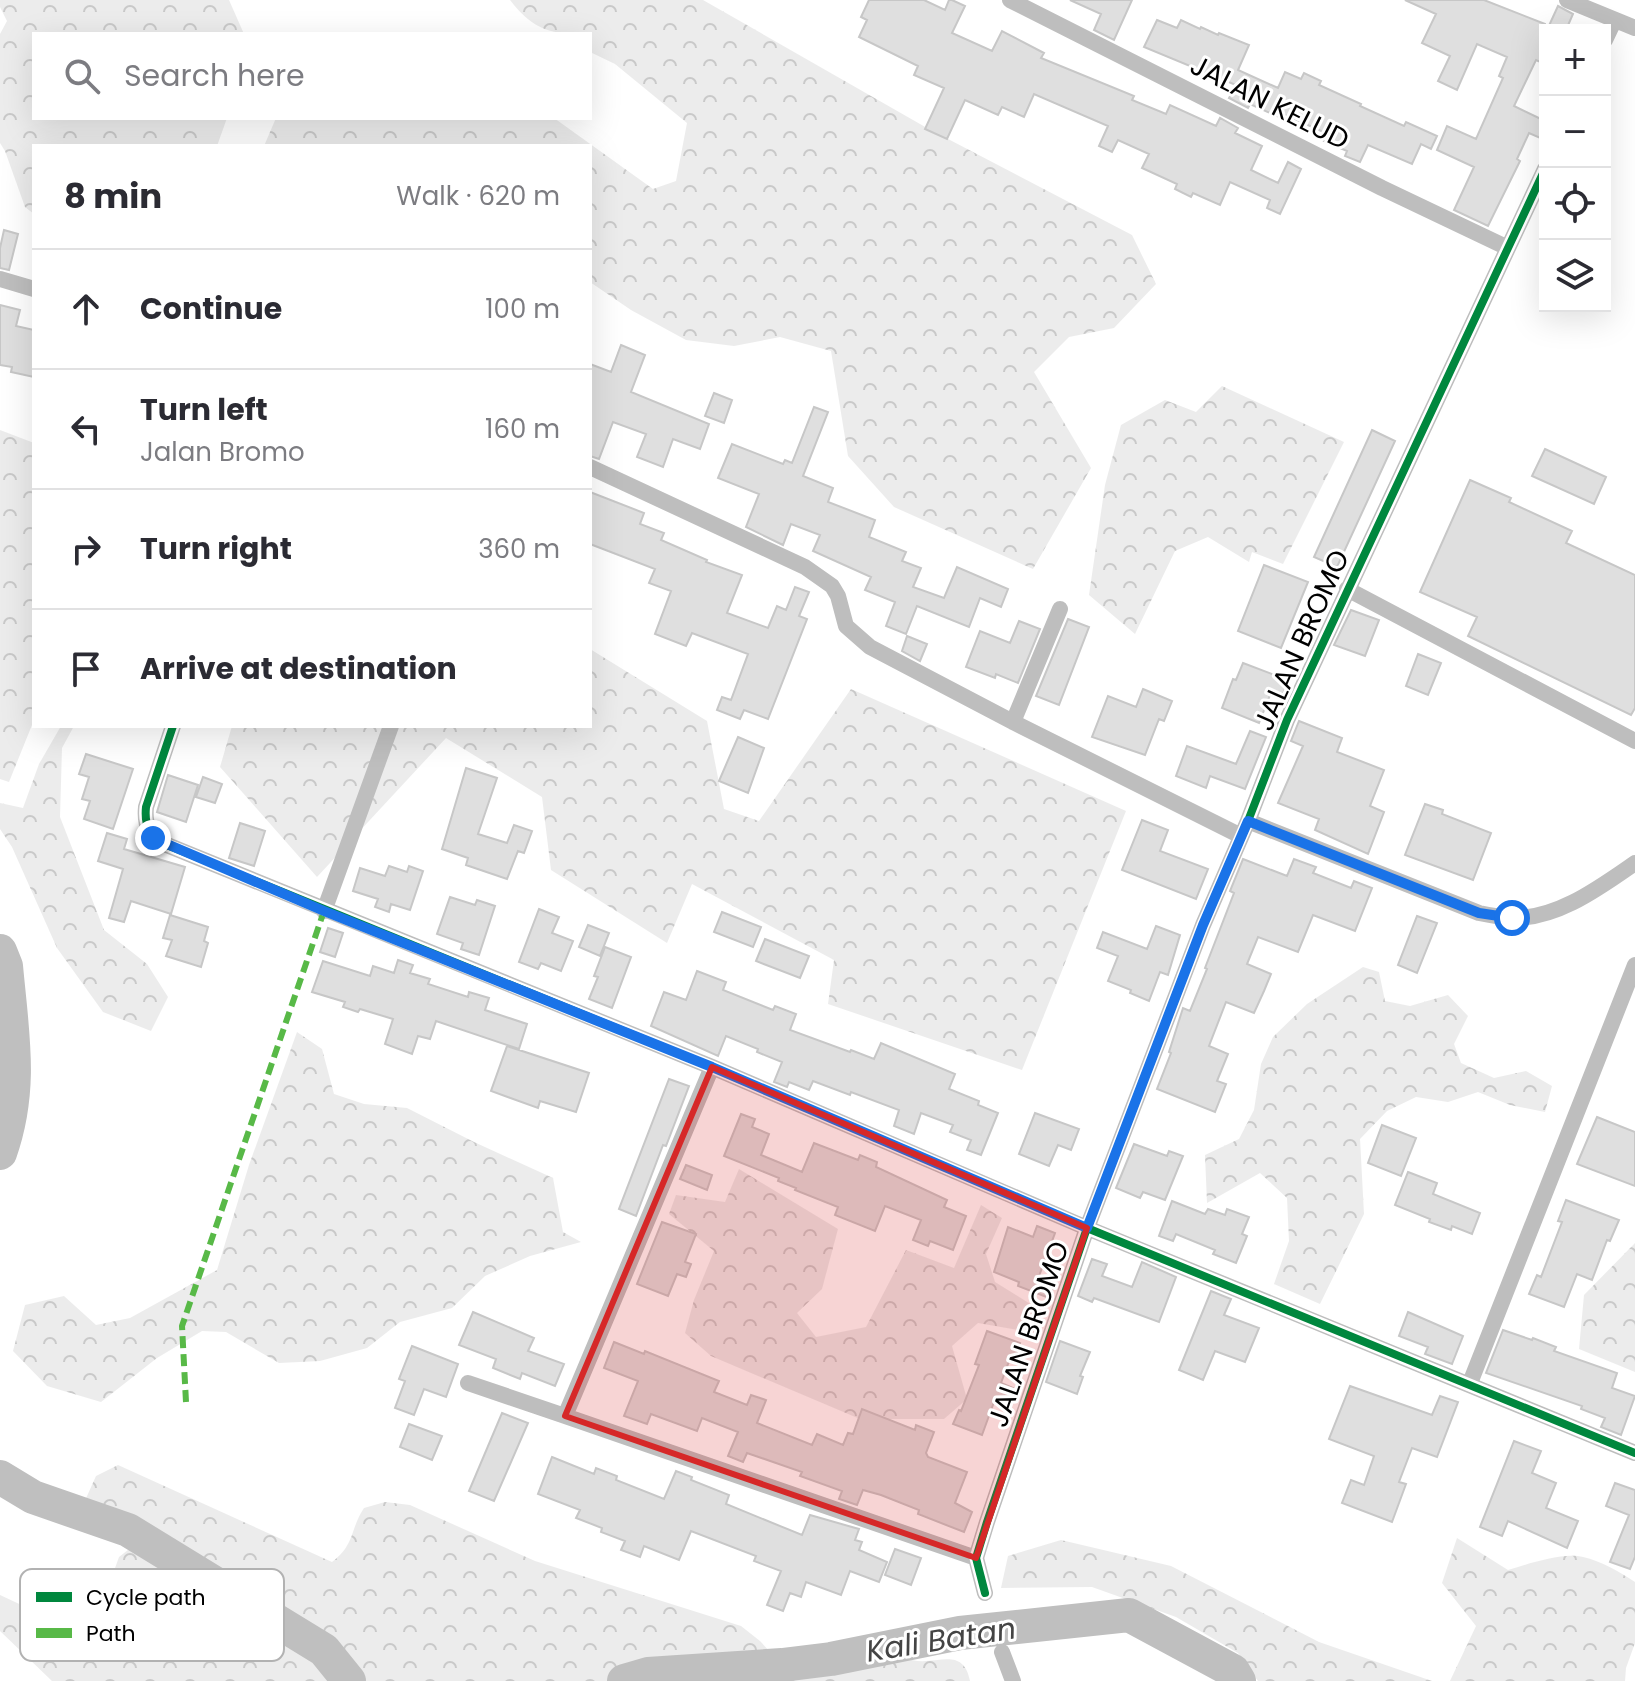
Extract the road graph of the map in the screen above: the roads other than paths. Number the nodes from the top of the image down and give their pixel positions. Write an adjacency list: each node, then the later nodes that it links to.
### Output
1 (1010, 0): 7 (street, JALAN KELUD)
2 (1567, 0): 3 (street)
3 (1614, 21): 4 (street); 5 (street)
4 (1611, 27)
5 (1635, 28)
6 (1539, 182): 7 (street, JALAN BROMO)
7 (1508, 248): 11 (street, JALAN BROMO)
8 (0, 279): 9 (street)
9 (32, 288)
10 (592, 468): 13 (street)
11 (1347, 589): 16 (street); 17 (street, JALAN BROMO)
12 (1060, 609): 13 (street)
13 (1013, 722): 17 (street)
14 (172, 728): 19 (street)
15 (390, 728): 19 (street)
16 (1635, 741)
17 (1245, 828): 18 (street); 22 (street, JALAN BROMO)
18 (1635, 863)
19 (324, 911): 21 (street)
20 (1635, 965): 24 (street)
21 (712, 1067): 22 (street); 25 (street)
22 (1087, 1228): 24 (street); 27 (street, JALAN BROMO)
23 (468, 1383): 25 (street)
24 (1470, 1383): 26 (street)
25 (565, 1416): 27 (street)
26 (1635, 1453)
27 (976, 1558): 28 (street)
28 (985, 1593)
29 (1002, 1652): 30 (street)
30 (1013, 1681)

